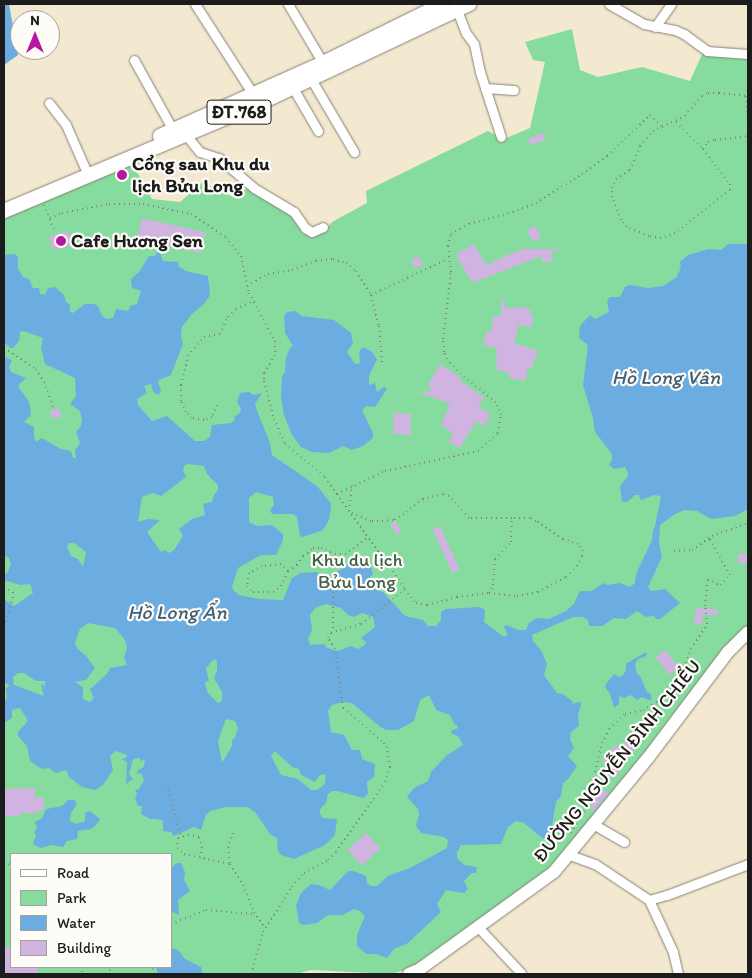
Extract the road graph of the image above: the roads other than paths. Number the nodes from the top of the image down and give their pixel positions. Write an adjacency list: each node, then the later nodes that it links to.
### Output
1 (196, 4): 16 (street)
2 (288, 4): 11 (street)
3 (443, 4): 11 (main road, ĐT.768)
4 (470, 4): 7 (main road, ĐT.768)
5 (609, 4): 8 (street)
6 (671, 4): 8 (street)
7 (456, 10): 12 (main road, ĐT.768); 14 (street)
8 (655, 27): 9 (street)
9 (748, 54)
10 (134, 60): 19 (street)
11 (323, 63): 16 (main road, ĐT.768)
12 (311, 79): 13 (main road, ĐT.768); 21 (street)
13 (293, 88): 16 (main road, ĐT.768); 18 (street)
14 (485, 88): 15 (street); 20 (street)
15 (514, 90)
16 (256, 99): 19 (main road, ĐT.768)
17 (49, 103): 22 (street)
18 (318, 131)
19 (179, 133): 22 (main road, ĐT.768); 24 (main road, ĐT.768); 25 (street)
20 (500, 137)
21 (354, 152)
22 (85, 168): 23 (main road, ĐT.768)
23 (4, 201)
24 (4, 211)
25 (323, 228)
26 (748, 632): 27 (main road, ĐƯỜNG NGUYỄN ĐÌNH CHIỂU)
27 (593, 824): 28 (street); 29 (main road, ĐƯỜNG NGUYỄN ĐÌNH CHIỂU)
28 (624, 842)
29 (567, 854): 31 (street); 32 (main road, ĐƯỜNG NGUYỄN ĐÌNH CHIỂU)
30 (748, 864): 31 (street)
31 (649, 900): 35 (street)
32 (478, 927): 33 (street); 34 (main road, ĐƯỜNG NGUYỄN ĐÌNH CHIỂU)
33 (521, 972)
34 (409, 974)
35 (678, 974)

